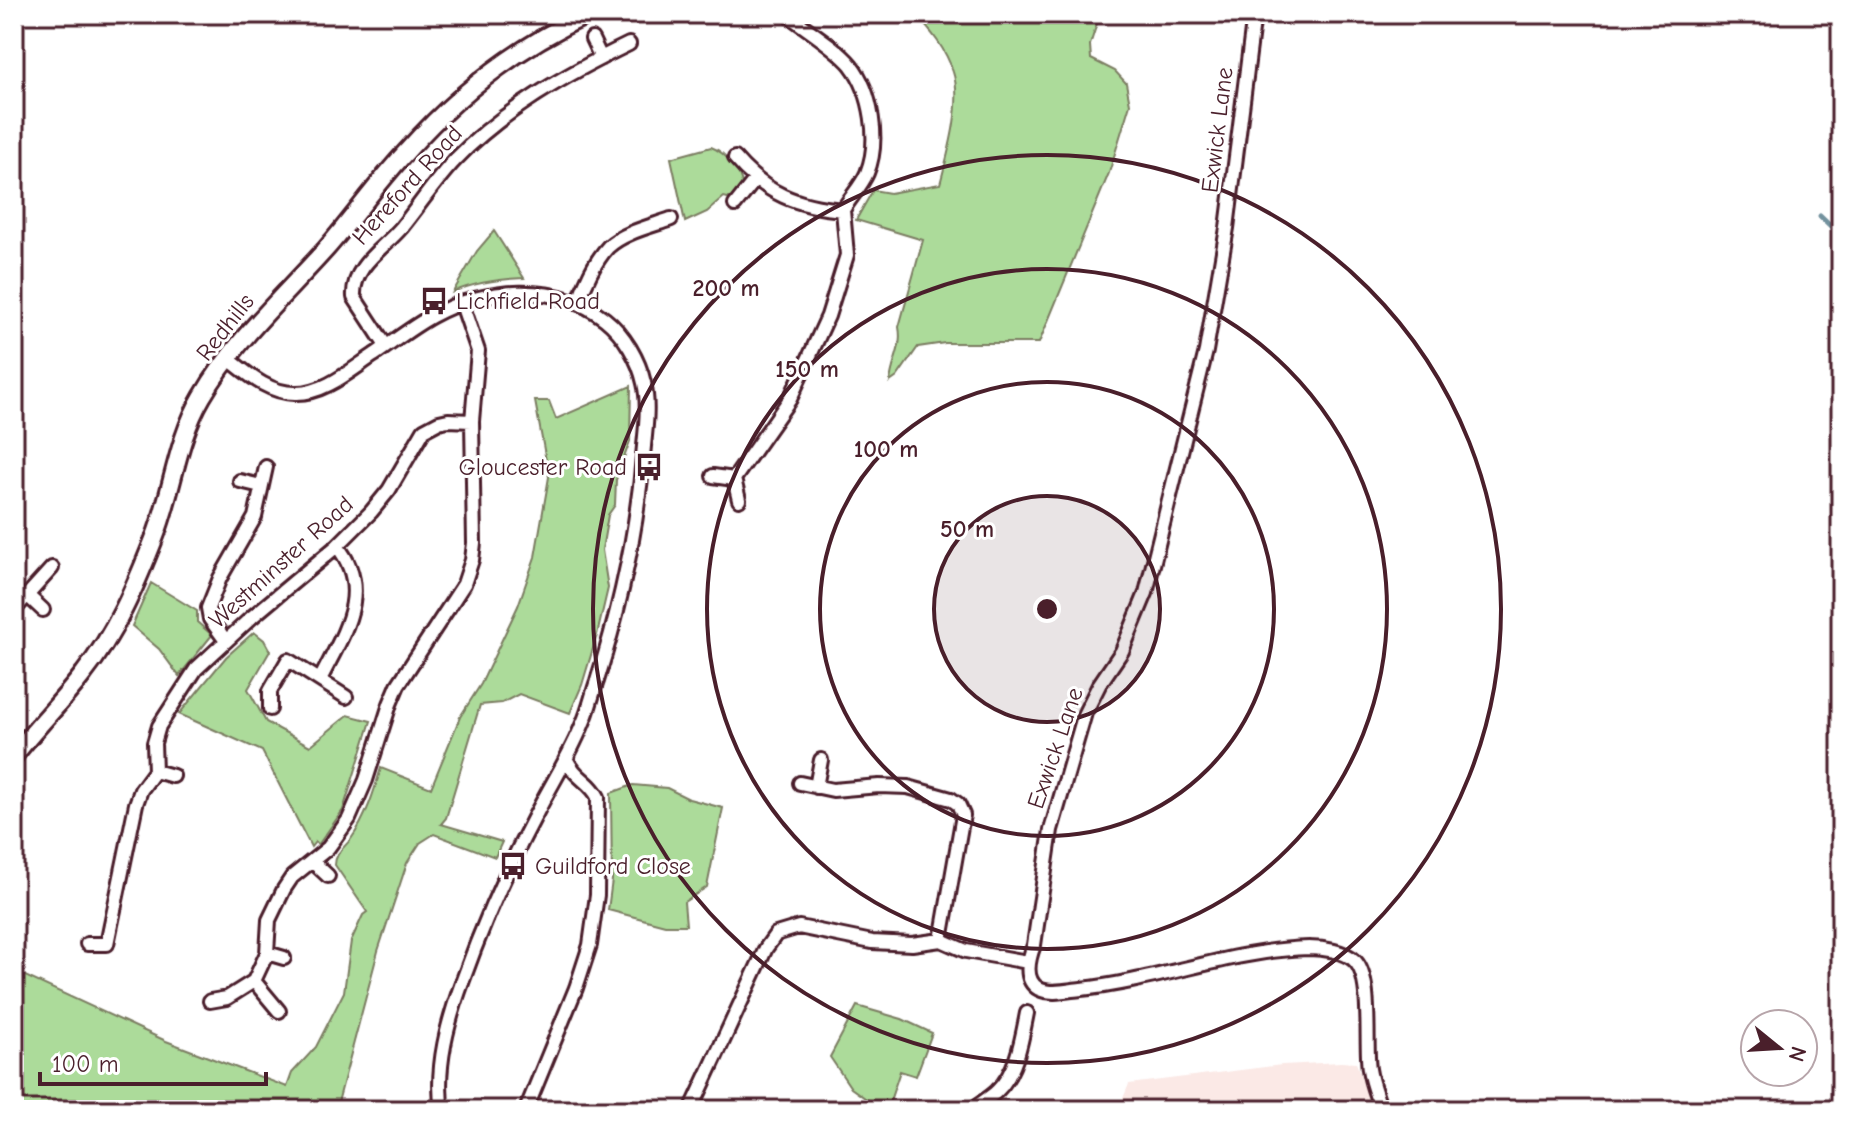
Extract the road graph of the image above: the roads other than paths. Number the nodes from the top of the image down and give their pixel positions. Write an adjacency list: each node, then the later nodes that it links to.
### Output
1 (589, 14): 17 (street, Redhills)
2 (787, 14): 10 (street)
3 (1254, 14): 49 (street, Exwick Lane)
4 (592, 39): 6 (street)
5 (629, 44): 6 (street, Hereford Road)
6 (601, 58): 16 (street, Hereford Road)
7 (735, 158): 8 (street)
8 (754, 181): 9 (street); 10 (street)
9 (735, 205)
10 (843, 210): 21 (street)
11 (641, 213): 13 (street)
12 (671, 219): 13 (street)
13 (647, 227): 14 (street)
14 (578, 303): 15 (street); 35 (street)
15 (462, 304): 16 (street); 18 (street)
16 (386, 346): 17 (street)
17 (230, 360): 34 (street, Redhills)
18 (472, 421): 25 (street, Westminster Road); 41 (street)
19 (266, 467): 23 (street)
20 (713, 476): 21 (street)
21 (734, 479): 24 (street)
22 (240, 481): 23 (street)
23 (261, 486): 30 (street)
24 (739, 500)
25 (337, 546): 30 (street, Westminster Road); 31 (street)
26 (52, 568): 27 (street)
27 (27, 595): 28 (street); 29 (street)
28 (14, 610)
29 (43, 610)
30 (226, 641): 37 (street, Westminster Road)
31 (320, 680): 32 (street); 33 (street)
32 (346, 697)
33 (270, 709)
34 (14, 756)
35 (567, 760): 54 (street); 55 (street)
36 (821, 760): 40 (street)
37 (155, 771): 38 (street); 45 (street, Westminster Road)
38 (173, 776)
39 (800, 783): 40 (street)
40 (816, 787): 43 (street)
41 (313, 862): 42 (street); 46 (street)
42 (328, 876)
43 (941, 940): 49 (street); 56 (street)
44 (87, 944): 45 (street)
45 (107, 944): 48 (street)
46 (267, 953): 47 (street); 50 (street)
47 (284, 958)
48 (113, 959)
49 (1028, 962): 58 (street)
50 (254, 981): 51 (street); 52 (street)
51 (210, 1001)
52 (279, 1011)
53 (1027, 1013): 57 (street)
54 (522, 1108)
55 (442, 1110)
56 (691, 1110)
57 (972, 1110)
58 (1381, 1110)

